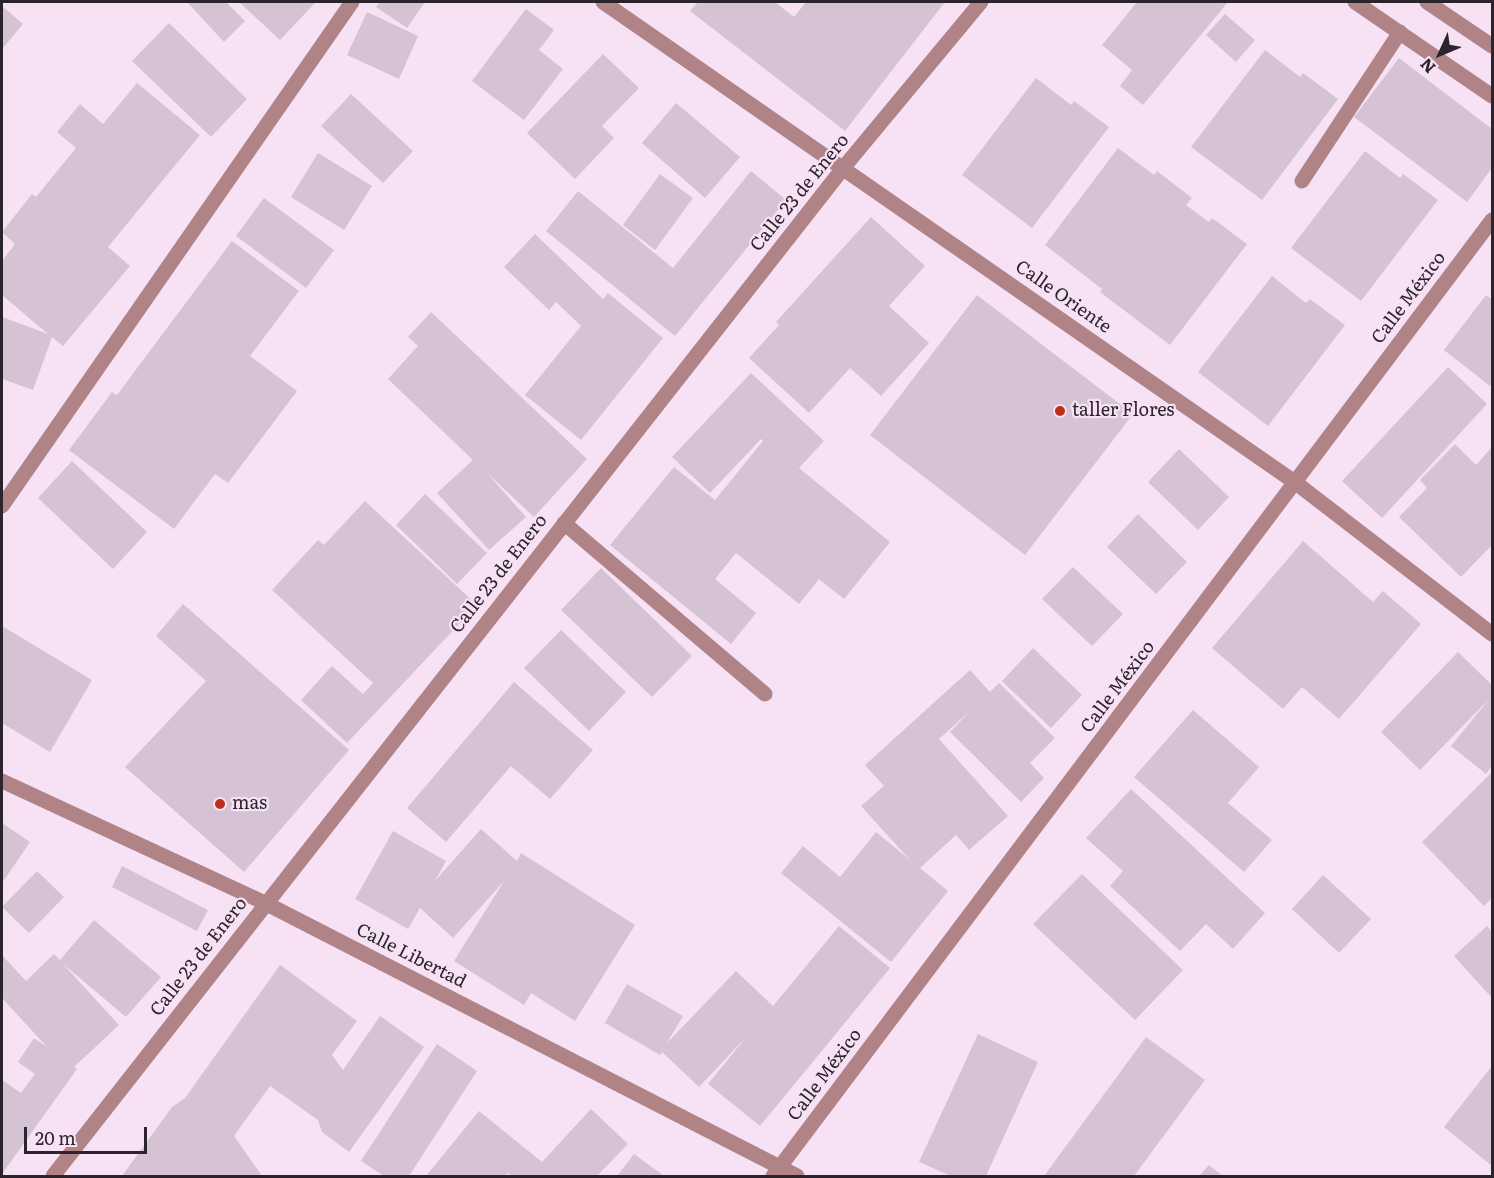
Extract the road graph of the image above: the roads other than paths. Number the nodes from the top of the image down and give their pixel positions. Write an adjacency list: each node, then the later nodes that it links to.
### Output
1 (352, 2): 13 (street)
2 (603, 2): 9 (street, Calle Oriente)
3 (981, 2): 9 (street, Calle 23 de Enero)
4 (1355, 2): 6 (street)
5 (1427, 2): 7 (street)
6 (1400, 32): 8 (street); 10 (street)
7 (1492, 46)
8 (1492, 96)
9 (844, 167): 12 (street, Calle Oriente); 14 (street, Calle 23 de Enero)
10 (1302, 181)
11 (1492, 220): 12 (street, Calle México)
12 (1296, 483): 15 (street, Calle Oriente); 19 (street, Calle México)
13 (2, 506)
14 (564, 523): 16 (street); 18 (street, Calle 23 de Enero)
15 (1492, 634)
16 (765, 694)
17 (2, 781): 18 (street, Calle Libertad)
18 (265, 903): 19 (street, Calle Libertad); 20 (street, Calle 23 de Enero)
19 (776, 1172): 21 (street, Calle Libertad)
20 (53, 1176)
21 (797, 1176)

